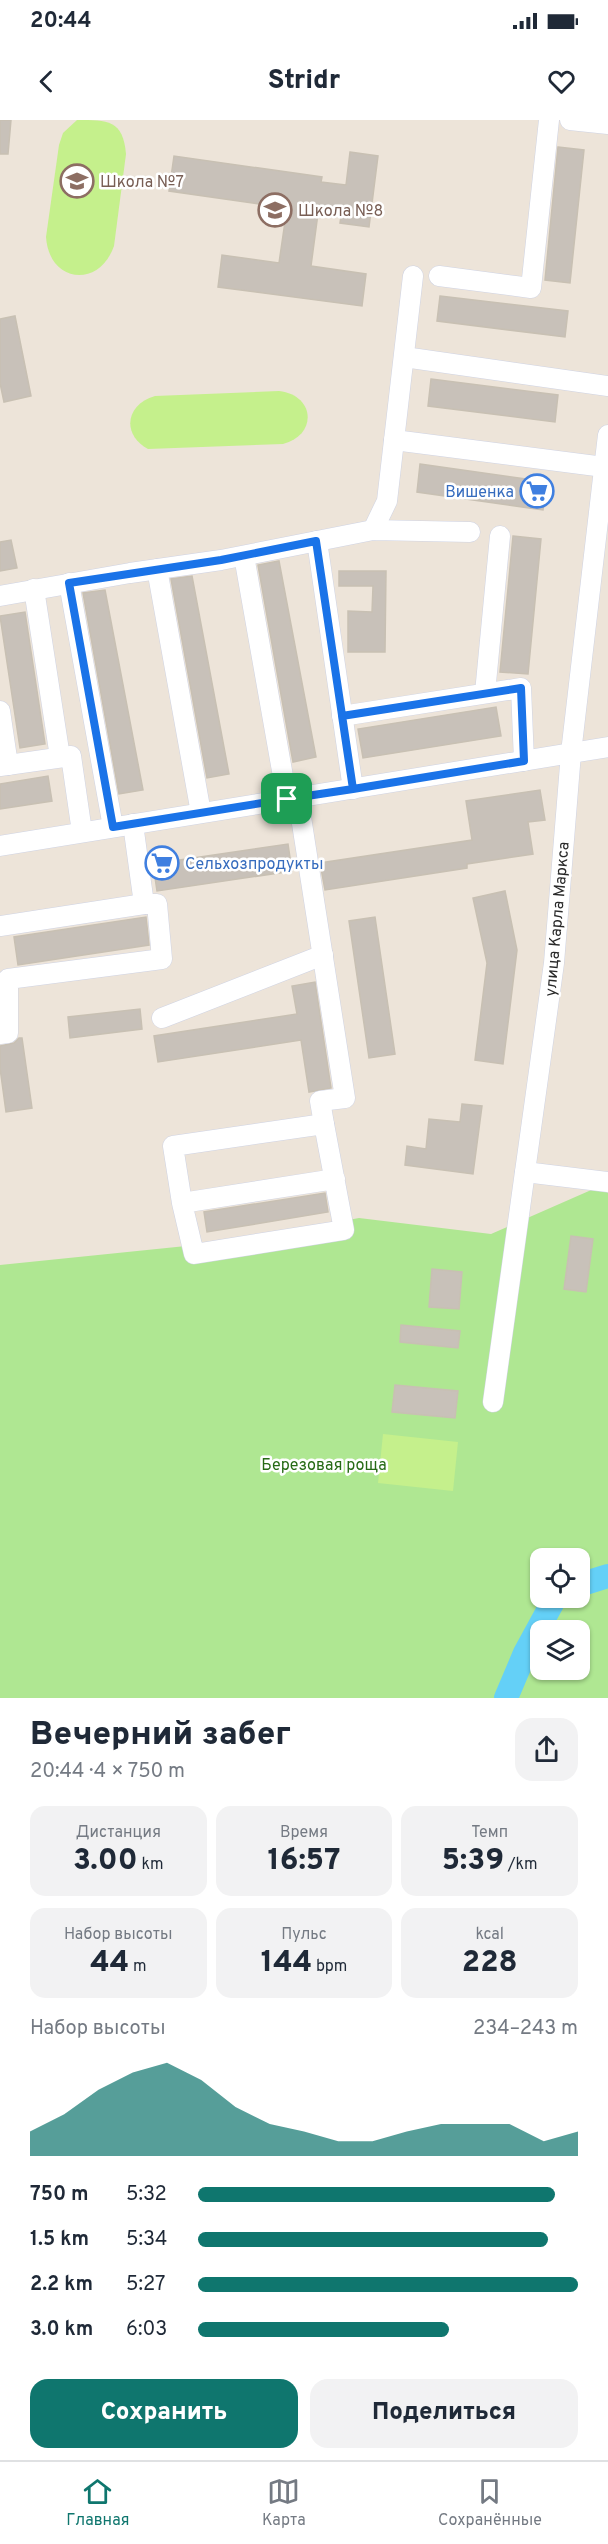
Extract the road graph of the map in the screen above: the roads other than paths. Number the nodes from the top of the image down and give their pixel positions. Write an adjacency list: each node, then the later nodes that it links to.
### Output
1 (549, 120): 5 (street)
2 (570, 120): 3 (street)
3 (608, 124)
4 (413, 276): 6 (street)
5 (439, 276)
6 (404, 357): 7 (street); 9 (street)
7 (608, 386)
8 (608, 435): 10 (street, улица Карла Маркса)
9 (394, 440): 10 (street); 11 (street)
10 (604, 467): 24 (street, улица Карла Маркса)
11 (373, 530): 12 (street); 14 (street)
12 (470, 532)
13 (500, 536): 20 (street)
14 (316, 541): 15 (street); 22 (street)
15 (244, 556): 16 (street); 29 (street)
16 (157, 569): 17 (street); 30 (street)
17 (69, 583): 18 (street); 32 (street)
18 (34, 589): 19 (street); 25 (street)
19 (0, 596)
20 (485, 693): 22 (street); 26 (street)
21 (0, 711): 27 (street)
22 (342, 716): 28 (street)
23 (608, 747): 24 (street)
24 (571, 753): 26 (street); 41 (street, улица Карла Маркса)
25 (60, 757): 27 (street); 33 (street)
26 (524, 761): 28 (street)
27 (4, 765)
28 (353, 789): 29 (street)
29 (292, 798): 30 (street); 37 (street)
30 (201, 813): 31 (street)
31 (133, 824): 32 (street); 35 (street)
32 (113, 827): 33 (street)
33 (82, 832): 34 (street)
34 (0, 846)
35 (144, 904): 36 (street); 39 (street)
36 (0, 926)
37 (323, 955): 38 (street); 40 (street)
38 (162, 1018)
39 (0, 1034)
40 (324, 1124): 42 (street); 44 (street)
41 (525, 1172): 43 (street); 45 (street, улица Карла Маркса)
42 (335, 1179): 44 (street); 44 (street)
43 (608, 1182)
44 (182, 1203)
45 (493, 1402)

